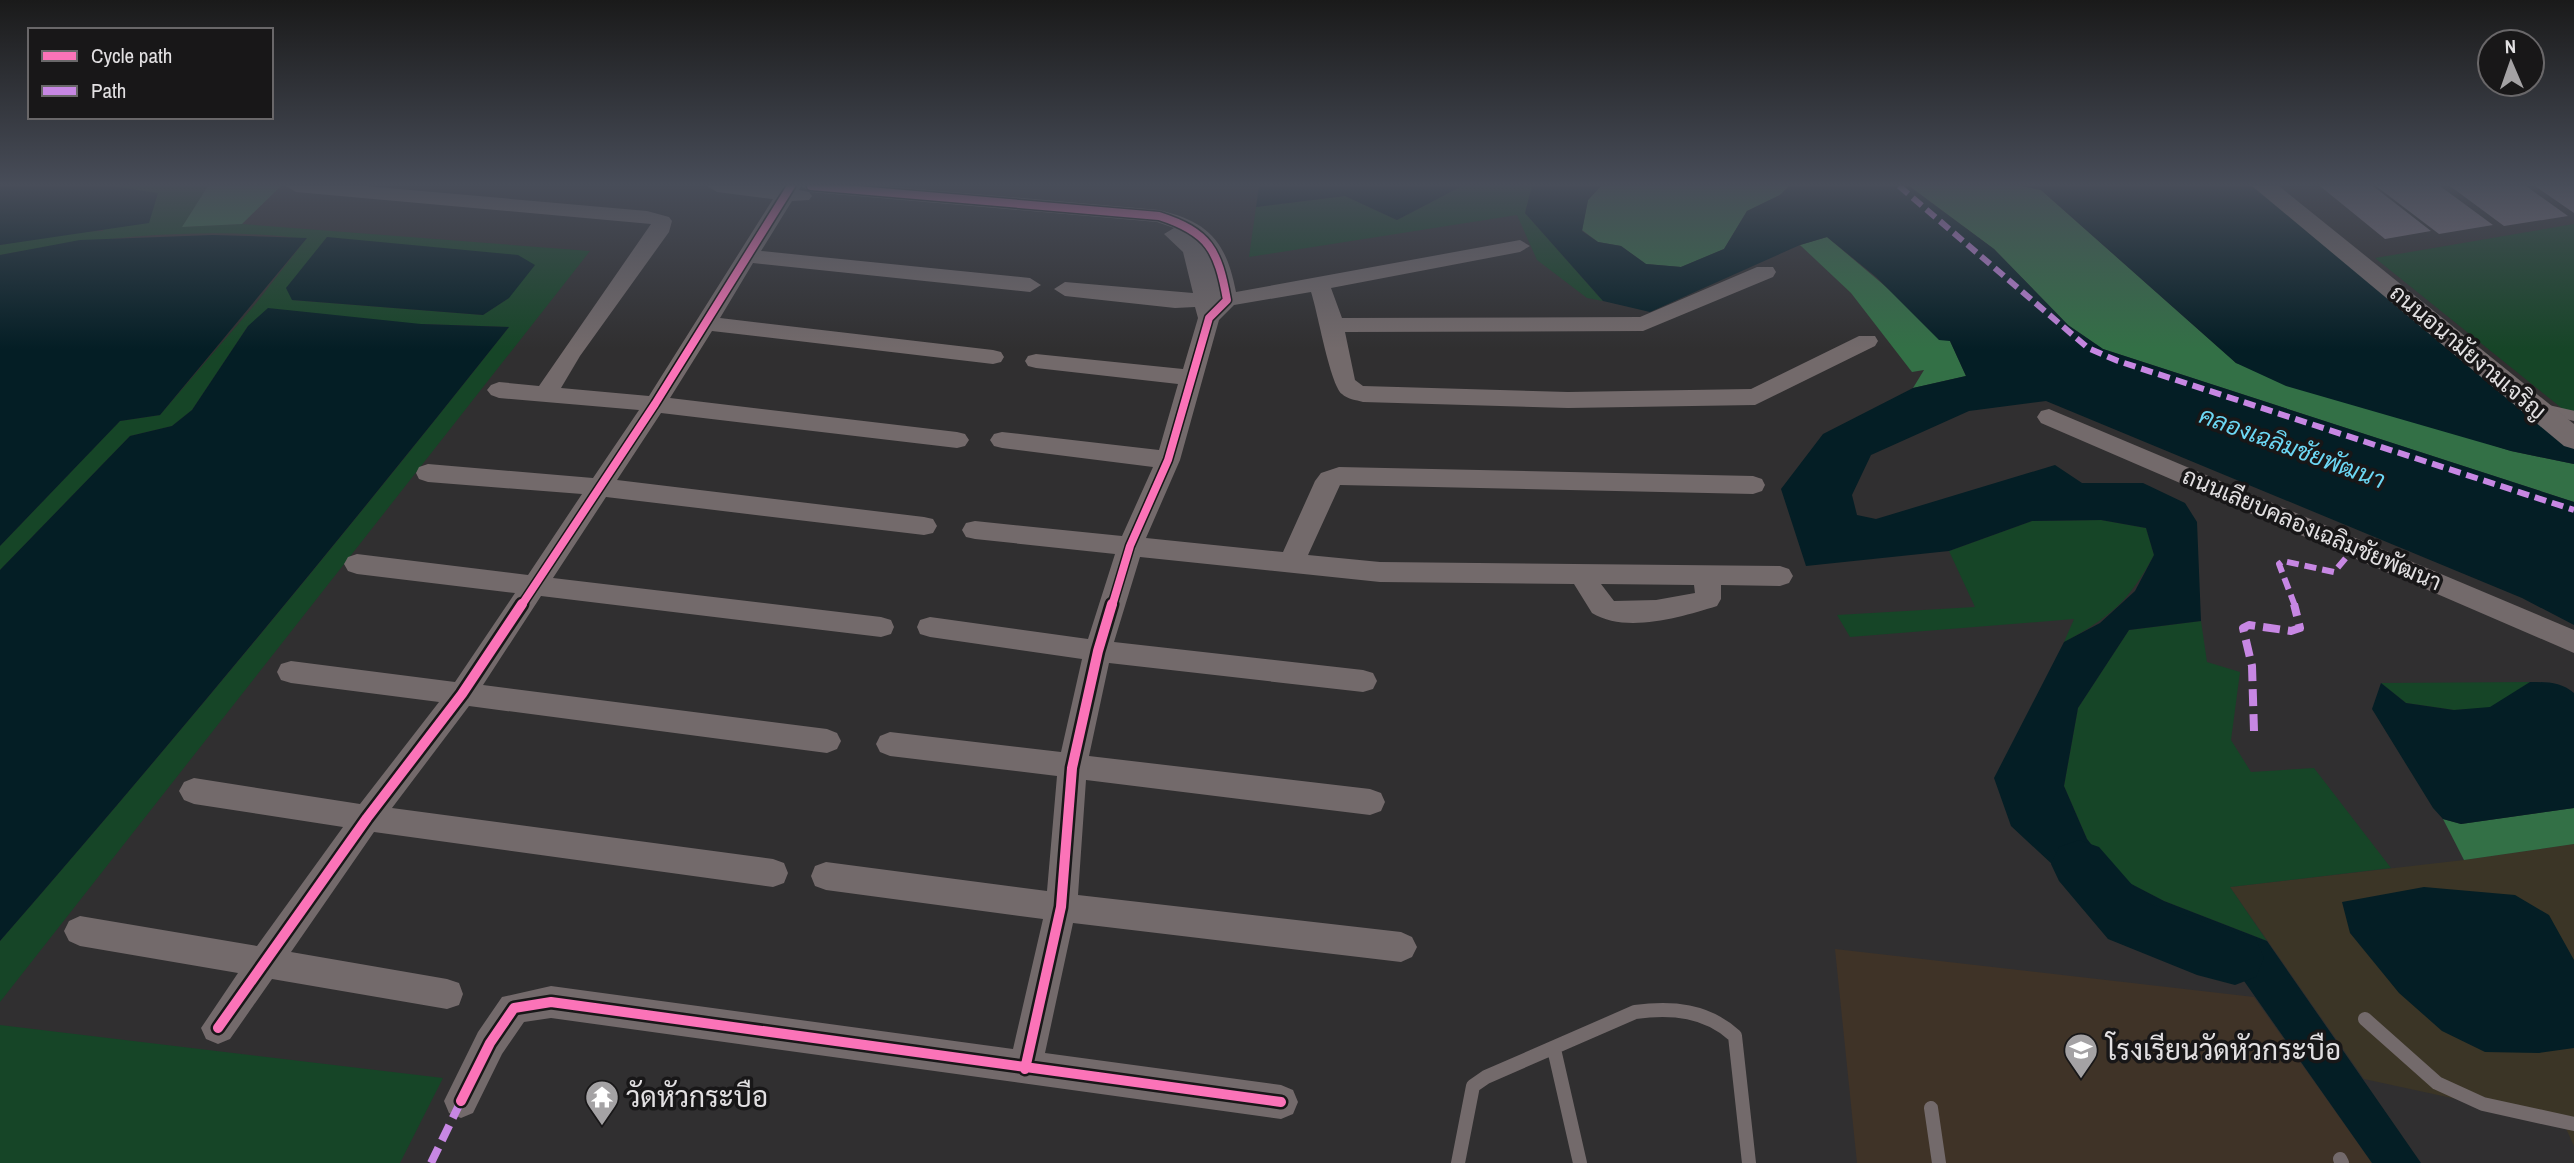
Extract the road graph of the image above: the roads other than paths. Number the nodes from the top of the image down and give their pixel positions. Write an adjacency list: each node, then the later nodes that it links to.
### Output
1 (653, 240): 19 (street)
2 (755, 240): 6 (street)
3 (1184, 240): 11 (street)
4 (2331, 240): 21 (street, ถนนอนามัยงามเจริญ)
5 (1520, 246): 9 (street)
6 (745, 256): 8 (street); 12 (street)
7 (1765, 272): 13 (street)
8 (1030, 285)
9 (1320, 286): 11 (street); 13 (street)
10 (1066, 289): 11 (street)
11 (1213, 307): 17 (street)
12 (704, 323): 15 (street); 20 (street)
13 (1333, 325): 14 (street)
14 (1867, 341)
15 (993, 357)
16 (1035, 361): 17 (street)
17 (1192, 378): 27 (street)
18 (499, 390): 19 (street)
19 (546, 393): 20 (street)
20 (655, 404): 25 (street); 30 (street)
21 (2537, 408): 22 (lane); 24 (street, ถนนอนามัยงามเจริญ)
22 (2574, 416)
23 (2049, 418): 42 (street, ถนนเลียบคลองเฉลิมชัยพัฒนา)
24 (2574, 439)
25 (957, 440)
26 (1003, 440): 27 (street)
27 (1168, 460): 33 (street)
28 (428, 473): 30 (street)
29 (1752, 485): 35 (street)
30 (600, 487): 31 (street); 39 (street)
31 (924, 526)
32 (975, 530): 33 (street)
33 (1130, 546): 35 (street); 43 (street)
34 (357, 564): 39 (street)
35 (1291, 565): 36 (street)
36 (1584, 576): 37 (street); 37 (street)
37 (1706, 576): 38 (street)
38 (1780, 576)
39 (536, 585): 40 (street); 46 (street)
40 (881, 627)
41 (930, 627): 43 (street)
42 (2574, 642)
43 (1098, 651): 45 (street); 49 (street)
44 (291, 672): 46 (street)
45 (1363, 681)
46 (462, 694): 47 (street); 52 (street)
47 (827, 741)
48 (890, 744): 49 (street)
49 (1072, 768): 51 (street); 55 (street)
50 (194, 791): 52 (street)
51 (1370, 802)
52 (367, 818): 53 (street); 58 (street)
53 (773, 873)
54 (826, 876): 55 (street)
55 (1061, 907): 57 (street); 63 (street)
56 (80, 931): 58 (street)
57 (1402, 947)
58 (267, 962): 59 (street); 61 (street)
59 (447, 994)
60 (2365, 1019): 67 (lane)
61 (218, 1028)
62 (1554, 1049): 68 (lane); 69 (lane); 70 (lane)
63 (1025, 1069): 64 (street); 65 (street)
64 (461, 1101)
65 (1281, 1102)
66 (1931, 1108): 71 (lane)
67 (2574, 1124)
68 (1458, 1163)
69 (1580, 1163)
70 (1749, 1163)
71 (1939, 1163)

